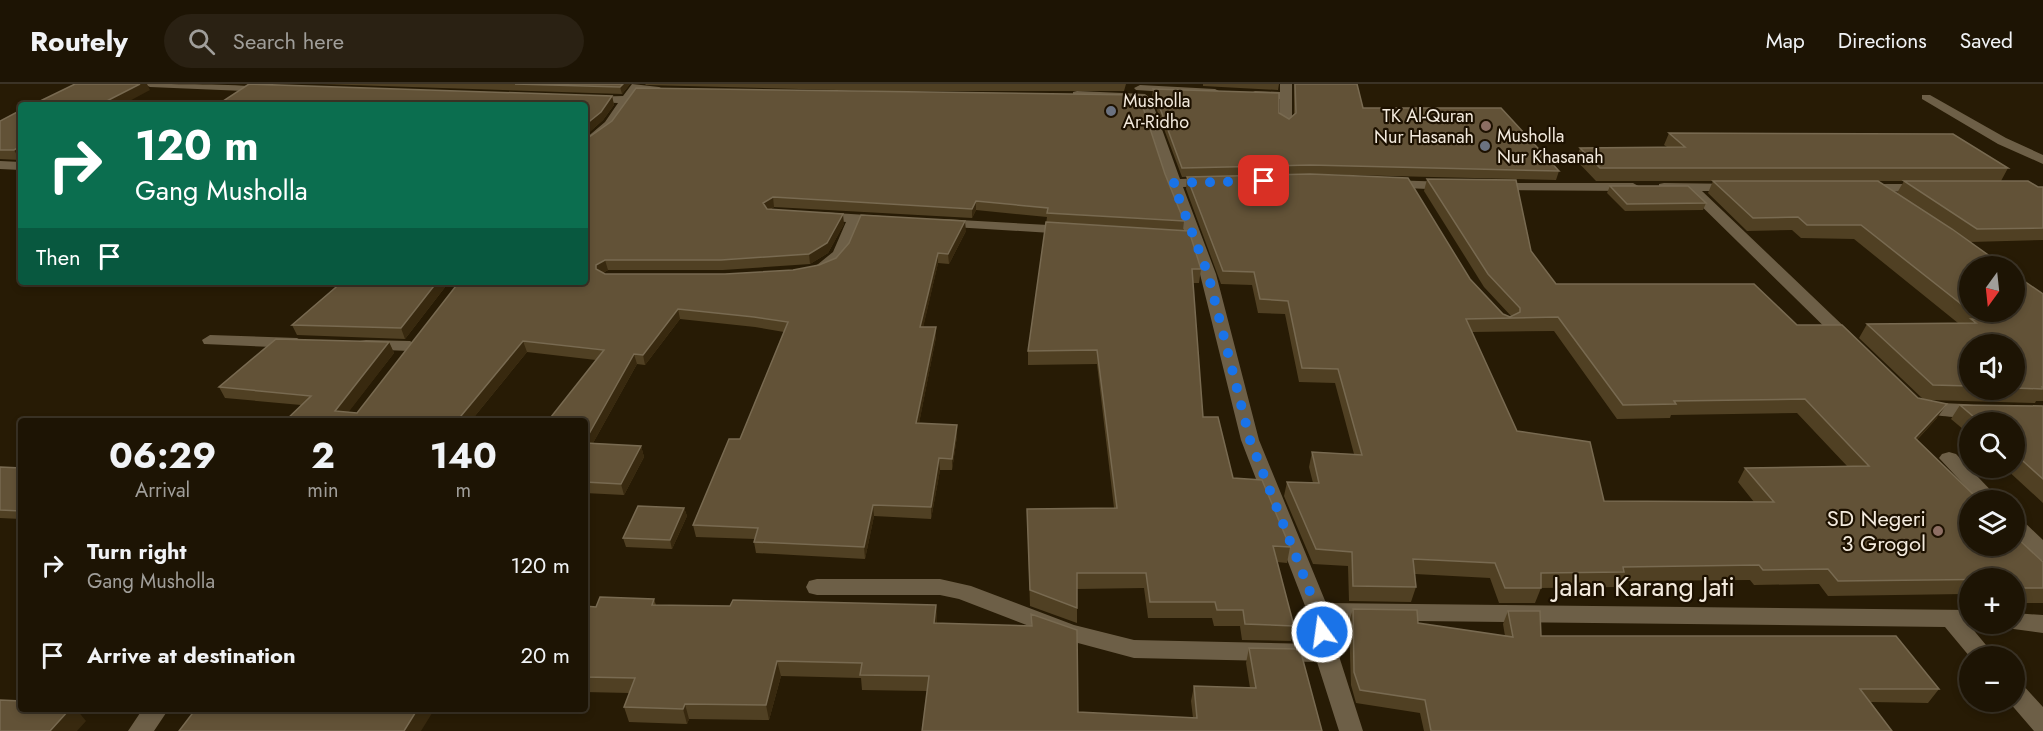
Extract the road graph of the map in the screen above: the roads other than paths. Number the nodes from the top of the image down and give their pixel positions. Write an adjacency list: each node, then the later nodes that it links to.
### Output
1 (150, 84): 2 (street)
2 (275, 89)
3 (1140, 89): 4 (street); 7 (street); 16 (street)
4 (1286, 90): 10 (street)
5 (633, 91): 6 (street); 9 (street); 11 (street)
6 (669, 91)
7 (1062, 94)
8 (1926, 97): 12 (street)
9 (580, 99)
10 (1286, 121)
11 (588, 143)
12 (2043, 160)
13 (0, 165): 14 (street)
14 (18, 166)
15 (1220, 182): 16 (street)
16 (1173, 183): 44 (street)
17 (1371, 183): 18 (street)
18 (1410, 184): 19 (street); 25 (street)
19 (1690, 187): 20 (street); 35 (street)
20 (1748, 187)
21 (1852, 188): 22 (street)
22 (1876, 188): 23 (street); 24 (street)
23 (1934, 188)
24 (1896, 201)
25 (1422, 204)
26 (808, 215): 27 (street)
27 (855, 218): 28 (street); 31 (street)
28 (899, 220)
29 (932, 222): 30 (street)
30 (1079, 231)
31 (805, 271)
32 (210, 340): 33 (street)
33 (316, 343)
34 (351, 344): 36 (street)
35 (1859, 350)
36 (395, 365)
37 (1909, 398): 38 (street)
38 (1998, 411)
39 (1948, 458): 40 (street)
40 (1980, 490)
41 (2025, 535): 42 (street)
42 (2043, 553)
43 (817, 587): 48 (street)
44 (1318, 612): 45 (street, Jalan Karang Jati); 48 (street)
45 (1959, 619)
46 (2025, 623): 47 (street)
47 (2043, 624)
48 (1326, 653): 53 (street)
49 (2025, 704): 51 (street)
50 (154, 712): 52 (street)
51 (2043, 724)
52 (140, 731)
53 (1351, 731)

